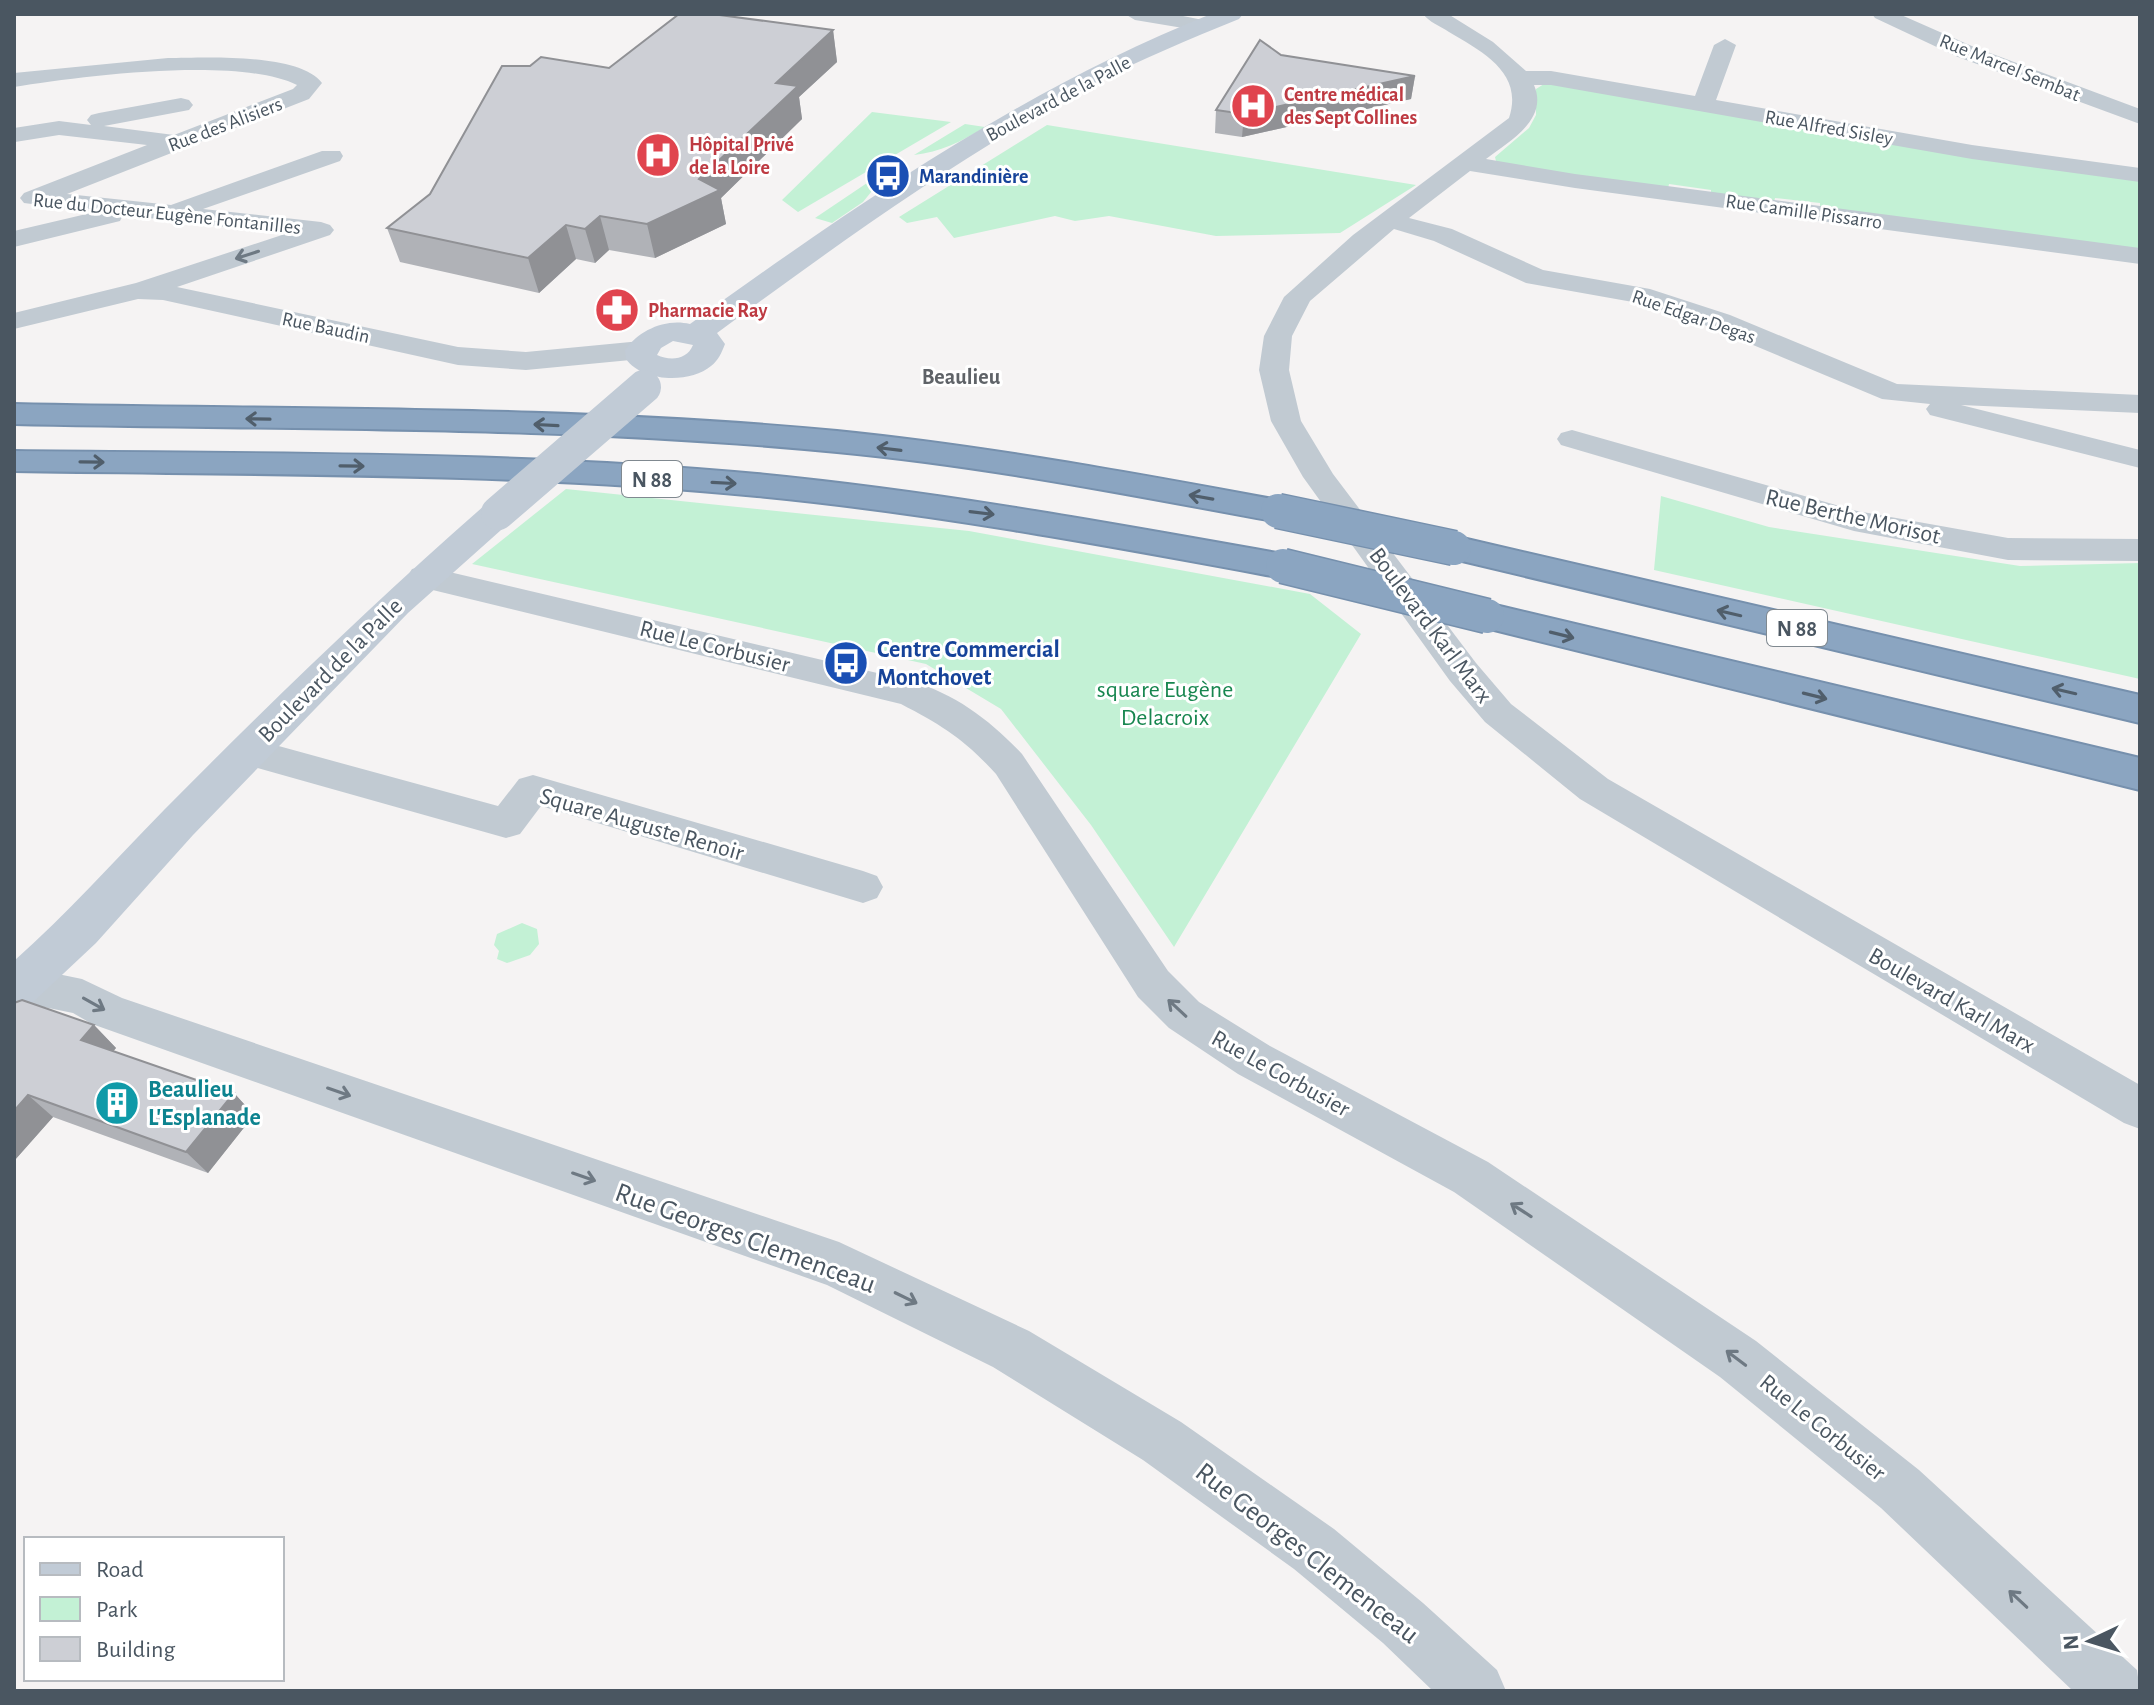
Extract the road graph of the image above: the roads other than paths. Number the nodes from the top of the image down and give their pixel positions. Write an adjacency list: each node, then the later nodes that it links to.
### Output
1 (1135, 14): 5 (street)
2 (1231, 14): 5 (street, Boulevard de la Palle)
3 (1433, 14): 7 (street)
4 (1882, 14): 11 (street, Rue Marcel Sembat)
5 (1201, 25): 28 (street, Boulevard de la Palle)
6 (1725, 45): 10 (street)
7 (1519, 78): 10 (street, Rue Alfred Sisley); 16 (street, Boulevard Karl Marx)
8 (14, 80): 14 (street, Rue des Alisiers)
9 (181, 105): 12 (street)
10 (1703, 105): 17 (street, Rue Alfred Sisley)
11 (2140, 117)
12 (59, 128): 13 (street); 14 (street)
13 (15, 135)
14 (178, 142): 18 (street, Rue des Alisiers)
15 (331, 156): 20 (street)
16 (1468, 163): 21 (street, Boulevard Karl Marx); 24 (street, Rue Camille Pissarro)
17 (2140, 175)
18 (24, 197): 19 (street, Rue du Docteur Eugène Fontanilles)
19 (137, 209): 20 (street, Rue du Docteur Eugène Fontanilles); 23 (street)
20 (171, 212): 22 (street, Rue du Docteur Eugène Fontanilles)
21 (1389, 220): 29 (street, Rue Edgar Degas); 44 (street, Boulevard Karl Marx)
22 (321, 230): 25 (street, Rue du Docteur Eugène Fontanilles, one-way to 25); 26 (street, Rue du Docteur Eugène Fontanilles)
23 (14, 239)
24 (2140, 256)
25 (138, 291): 26 (street, Rue Baudin); 27 (street, Rue Baudin)
26 (229, 306): 28 (street, Rue Baudin)
27 (14, 321)
28 (650, 369): 38 (street, Boulevard de la Palle, bridge)
29 (1892, 393): 30 (street, Rue Edgar Degas); 33 (street)
30 (2001, 396): 31 (street, Rue Edgar Degas); 33 (street)
31 (2140, 404)
32 (14, 414): 39 (highway, N 88, one-way to 32, bridge)
33 (2012, 429): 35 (street)
34 (1572, 439): 37 (street, Rue Berthe Morisot)
35 (2140, 459)
36 (14, 461): 41 (highway, N 88, one-way to 41, bridge)
37 (2140, 550)
38 (424, 577): 40 (street, Boulevard de la Palle); 46 (street, Rue Le Corbusier, one-way to 38)
39 (2140, 709)
40 (249, 752): 42 (street, Square Auguste Renoir); 43 (street, Boulevard de la Palle)
41 (2140, 774)
42 (863, 887)
43 (16, 985): 45 (street, Rue Georges Clemenceau, one-way to 45)
44 (2140, 1109)
45 (1476, 1691)
46 (2116, 1691)

